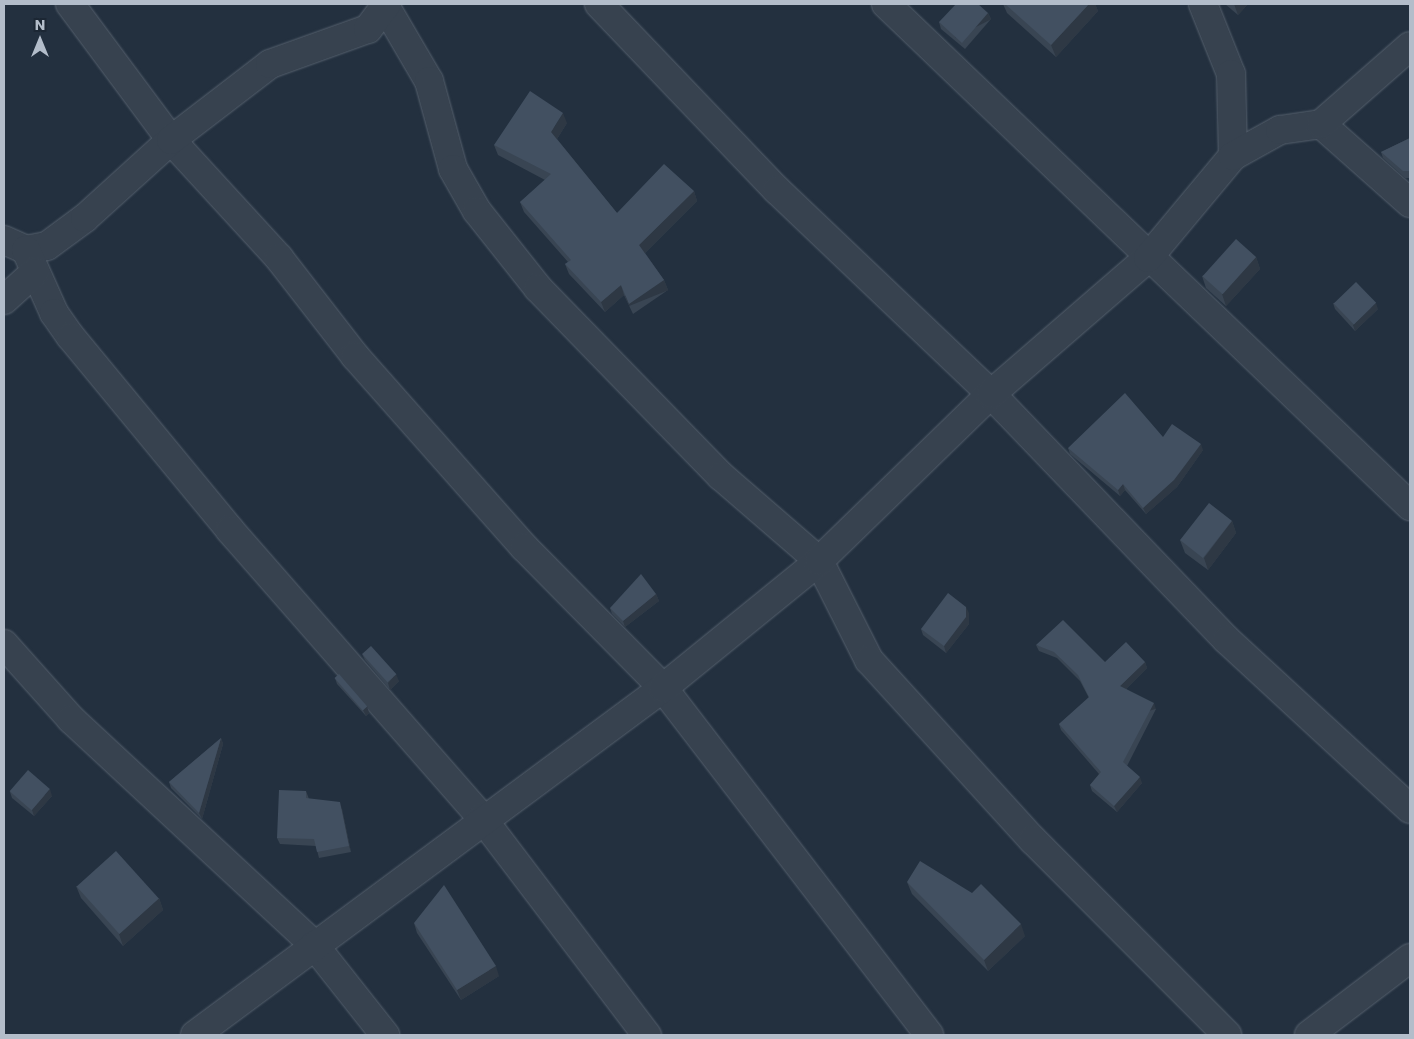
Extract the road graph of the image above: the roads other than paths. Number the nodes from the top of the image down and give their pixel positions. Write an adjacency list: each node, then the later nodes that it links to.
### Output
1 (70, 4): 8 (street)
2 (386, 4): 8 (street); 16 (street)
3 (599, 4): 14 (street)
4 (886, 4): 12 (street)
5 (1203, 4): 9 (street)
6 (1410, 46): 7 (street)
7 (1322, 124): 9 (street); 10 (street)
8 (171, 140): 11 (street); 18 (street)
9 (1233, 156): 12 (street)
10 (1410, 203)
11 (21, 254): 13 (street); 20 (street)
12 (1148, 258): 14 (street); 15 (street)
13 (4, 300)
14 (991, 394): 16 (street); 19 (street)
15 (1410, 506)
16 (819, 561): 18 (street); 27 (street)
17 (4, 644): 21 (street)
18 (663, 688): 20 (street); 26 (street)
19 (1410, 809)
20 (482, 818): 21 (street); 25 (street)
21 (314, 945): 23 (street); 24 (street)
22 (1410, 958): 28 (street)
23 (195, 1035)
24 (385, 1035)
25 (647, 1035)
26 (929, 1035)
27 (1227, 1035)
28 (1309, 1035)

